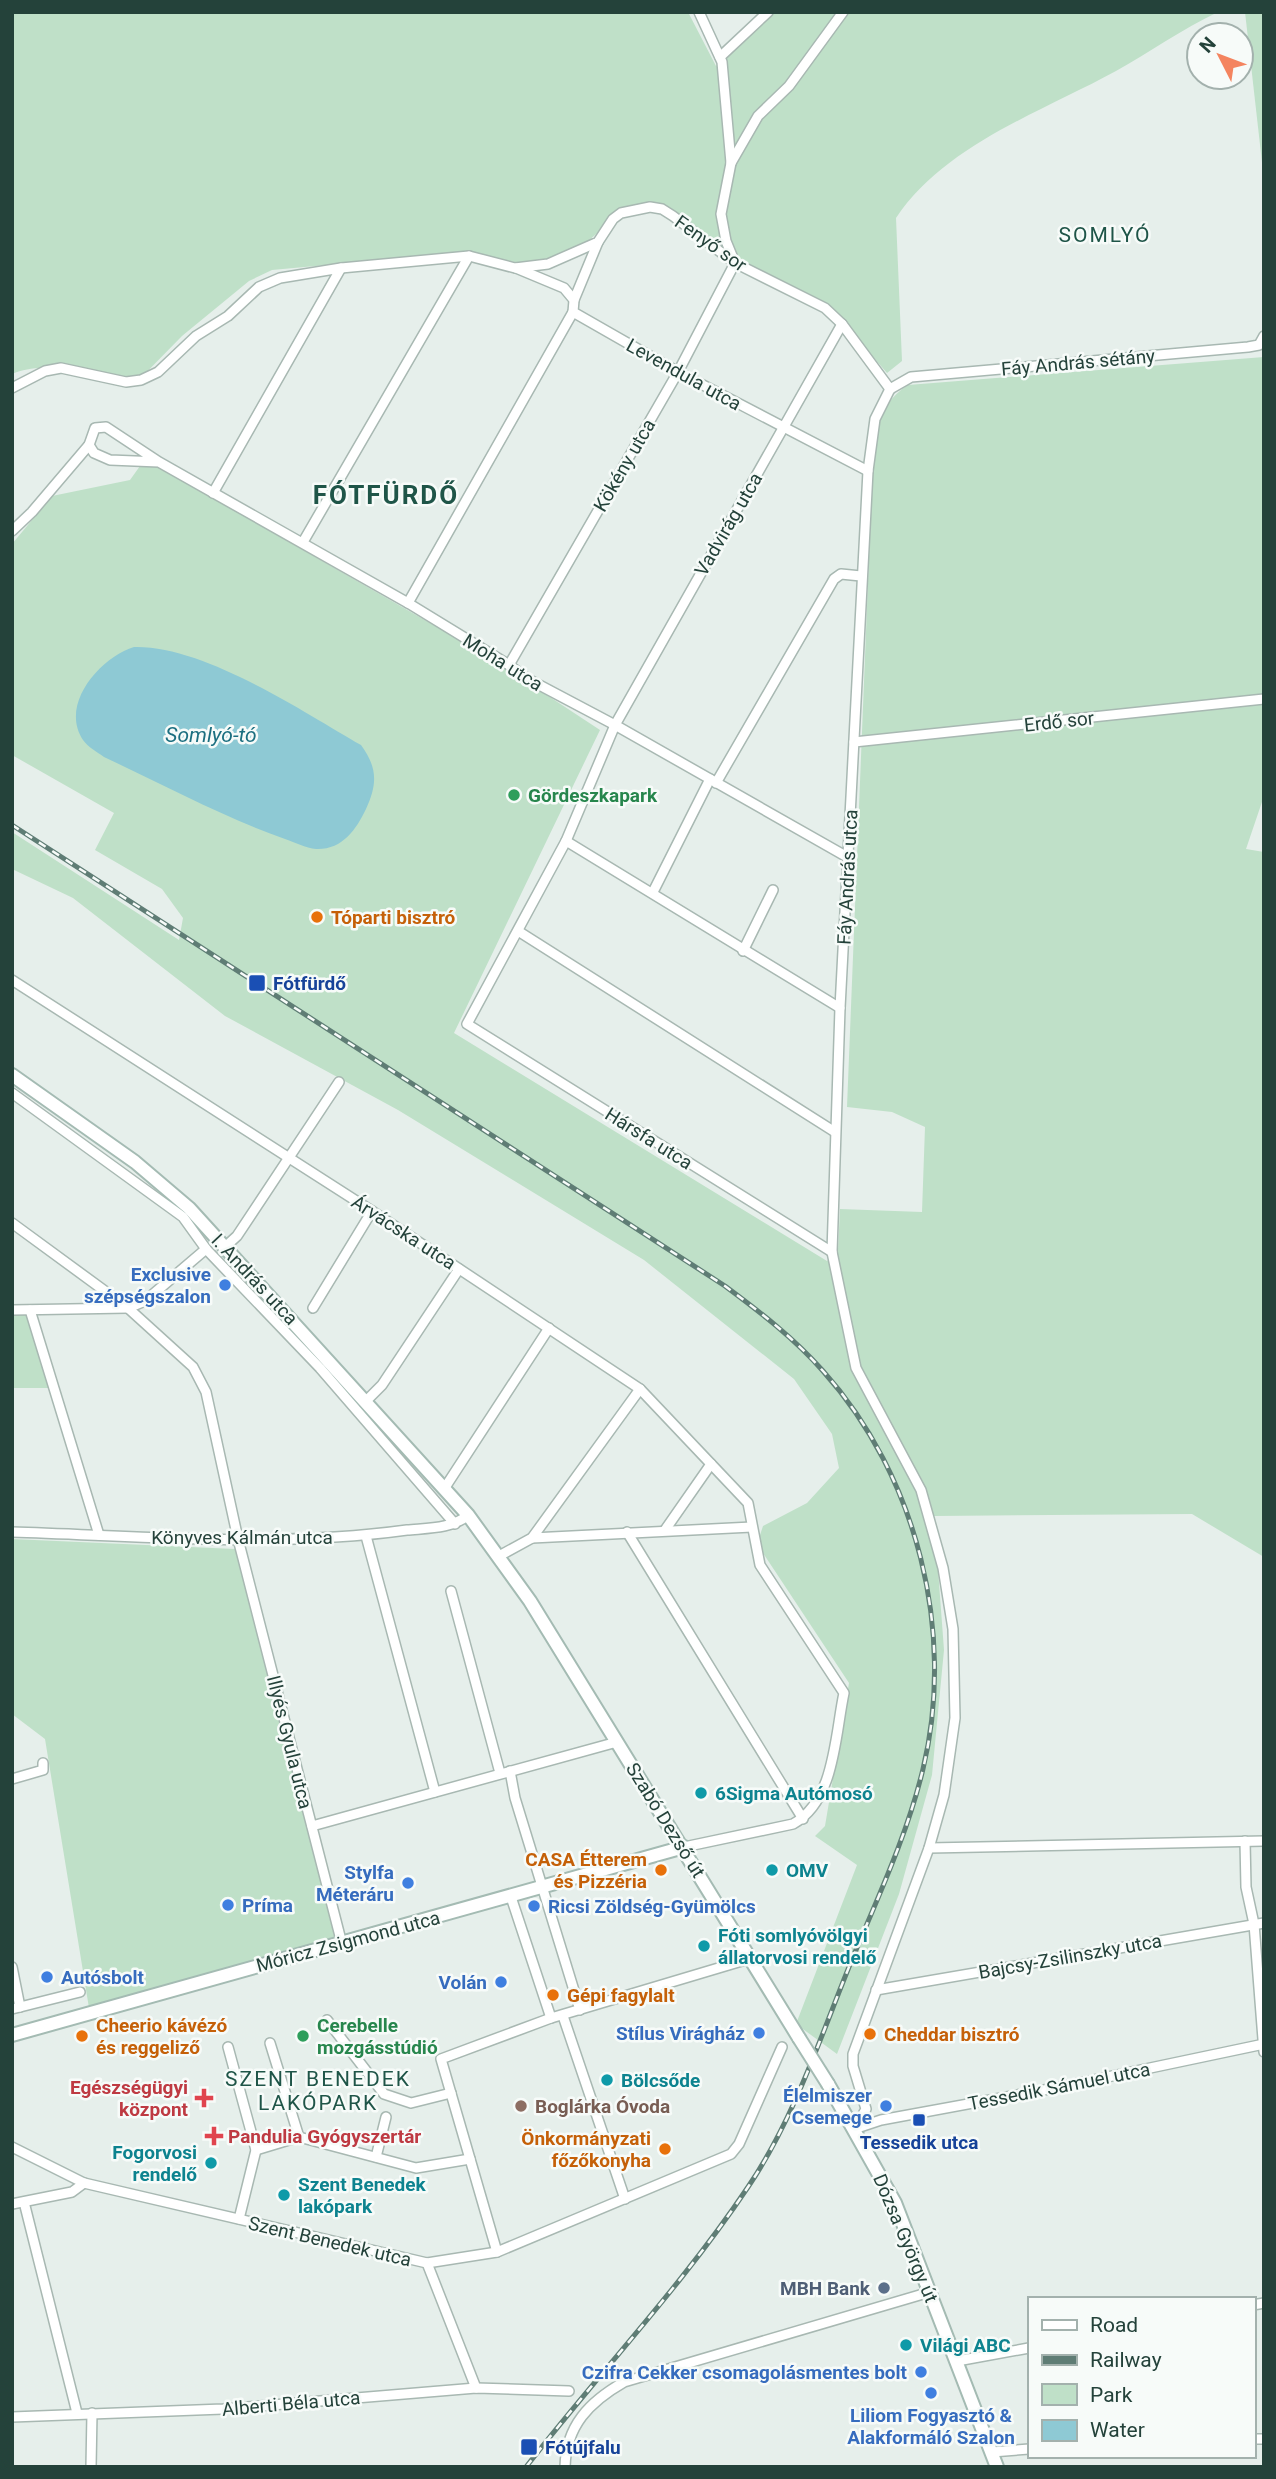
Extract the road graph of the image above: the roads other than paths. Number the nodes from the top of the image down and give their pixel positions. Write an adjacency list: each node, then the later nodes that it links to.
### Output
1 (699, 12): 4 (street)
2 (768, 12): 4 (street)
3 (843, 12): 5 (street)
4 (720, 57): 5 (street)
5 (731, 163): 8 (street)
6 (598, 242): 8 (street, Fenyő sor); 10 (street, Fenyő sor); 11 (street)
7 (469, 256): 9 (street, Fenyő sor); 10 (street, Fenyő sor); 24 (street)
8 (735, 262): 13 (street, Fenyő sor); 15 (street, Kökény utca)
9 (341, 268): 16 (street, Fenyő sor); 22 (street)
10 (515, 268): 11 (street)
11 (574, 300): 12 (street)
12 (573, 312): 15 (street, Levendula utca); 26 (street)
13 (842, 324): 17 (street, Fenyő sor); 18 (street, Vadvirág utca)
14 (1264, 336): 17 (street, Fáy András sétány)
15 (678, 372): 18 (street, Levendula utca); 27 (street, Kökény utca)
16 (12, 388)
17 (890, 389): 21 (street, Fáy András utca)
18 (784, 428): 21 (street, Levendula utca); 29 (street, Vadvirág utca)
19 (89, 445): 20 (street, Moha utca); 20 (street, Moha utca); 23 (street)
20 (159, 462): 22 (street, Moha utca)
21 (868, 471): 25 (street, Fáy András utca)
22 (213, 493): 24 (street, Moha utca)
23 (12, 531)
24 (303, 542): 26 (street, Moha utca)
25 (861, 576): 30 (street, Fáy András utca); 31 (street)
26 (408, 603): 27 (street, Moha utca)
27 (509, 664): 29 (street, Moha utca)
28 (1264, 699): 30 (street, Erdő sor)
29 (615, 725): 31 (street, Moha utca); 32 (street, Vadvirág utca)
30 (854, 742): 33 (street, Fáy András utca)
31 (713, 781): 33 (street, Moha utca); 35 (street)
32 (566, 841): 35 (street); 36 (street, Vadvirág utca)
33 (849, 858): 39 (street, Fáy András utca)
34 (773, 890): 37 (street)
35 (653, 892): 37 (street)
36 (518, 931): 40 (street, Vadvirág utca); 44 (street)
37 (743, 951): 39 (street)
38 (12, 981): 45 (street, Árvácska utca)
39 (840, 1008): 44 (street, Fáy András utca)
40 (467, 1024): 50 (street, Hársfa utca)
41 (12, 1075): 48 (main road, I. András utca)
42 (340, 1082): 45 (street)
43 (12, 1093): 49 (street, I. András utca)
44 (835, 1132): 50 (street, Fáy András utca)
45 (288, 1158): 46 (street, Árvácska utca); 48 (street)
46 (372, 1211): 51 (street, Árvácska utca); 53 (street)
47 (12, 1223): 52 (street, Illyés Gyula utca)
48 (226, 1246): 58 (main road, I. András utca)
49 (206, 1249): 52 (street); 62 (street, I. András utca)
50 (831, 1252): 83 (street, Fáy András utca)
51 (459, 1269): 56 (street, Árvácska utca); 58 (street)
52 (128, 1308): 55 (street); 70 (street, Illyés Gyula utca)
53 (313, 1308)
54 (12, 1310): 55 (street)
55 (30, 1310): 67 (street)
56 (549, 1328): 57 (street, Árvácska utca); 60 (street)
57 (640, 1389): 59 (street, Árvácska utca); 69 (street)
58 (366, 1401): 60 (main road, I. András utca)
59 (711, 1464): 63 (street, Árvácska utca); 64 (street)
60 (444, 1489): 61 (main road, I. András utca)
61 (468, 1515): 62 (street, Könyves Kálmán utca); 71 (main road, Szabó Dezső út)
62 (455, 1524): 68 (street, Könyves Kálmán utca)
63 (752, 1527): 64 (street); 78 (street, Árvácska utca)
64 (665, 1530): 66 (street)
65 (12, 1532): 67 (street, Könyves Kálmán utca)
66 (627, 1532): 69 (street); 78 (street)
67 (99, 1535): 70 (street, Könyves Kálmán utca)
68 (366, 1536): 70 (street, Könyves Kálmán utca); 77 (street)
69 (532, 1538): 71 (street)
70 (237, 1539): 79 (street, Illyés Gyula utca)
71 (499, 1556): 73 (main road, Szabó Dezső út)
72 (451, 1591): 75 (street)
73 (617, 1742): 75 (street); 82 (main road, Szabó Dezső út)
74 (43, 1763): 76 (street)
75 (505, 1772): 77 (street); 84 (street)
76 (12, 1779)
77 (435, 1792): 79 (street)
78 (803, 1819): 82 (street)
79 (312, 1826): 87 (street, Illyés Gyula utca)
80 (1245, 1841): 81 (street); 83 (street); 86 (street)
81 (1264, 1841)
82 (684, 1847): 84 (main road, Móricz Zsigmond utca); 88 (main road, Szabó Dezső út)
83 (929, 1848): 90 (street, Fáy András utca)
84 (544, 1889): 85 (main road, Móricz Zsigmond utca); 93 (street)
85 (511, 1897): 87 (main road, Móricz Zsigmond utca); 95 (street)
86 (1259, 1924): 90 (street, Bajcsy-Zsilinszky utca); 101 (street)
87 (342, 1944): 97 (main road, Móricz Zsigmond utca)
88 (752, 1958): 93 (street); 104 (main road, Szabó Dezső út, bridge)
89 (12, 1966): 92 (street)
90 (876, 1990): 104 (street, Fáy András utca)
91 (80, 1992): 92 (street)
92 (16, 2008)
93 (580, 2010): 94 (street)
94 (563, 2016): 95 (street); 111 (street)
95 (551, 2018): 102 (street)
96 (327, 2020): 102 (street)
97 (12, 2035)
98 (270, 2043): 105 (street)
99 (228, 2047): 107 (street)
100 (782, 2047): 111 (street, Szent Benedek utca)
101 (1263, 2047): 104 (street, Tessedik Sámuel utca)
102 (451, 2093): 109 (street)
103 (386, 2118): 108 (street)
104 (855, 2129): 117 (main road, Dózsa György út)
105 (299, 2137): 107 (street); 108 (street)
106 (12, 2147): 110 (street, Szent Benedek utca)
107 (256, 2150): 114 (street)
108 (376, 2157): 109 (street)
109 (470, 2159): 115 (street)
110 (84, 2183): 112 (street); 114 (street, Szent Benedek utca)
111 (625, 2199): 115 (street, Szent Benedek utca)
112 (24, 2202): 113 (street); 122 (street)
113 (12, 2204)
114 (239, 2219): 116 (street, Szent Benedek utca)
115 (497, 2252): 116 (street, Szent Benedek utca)
116 (426, 2263): 120 (street)
117 (930, 2292): 119 (main road, Dózsa György út); 128 (street)
118 (1028, 2348): 119 (street)
119 (957, 2361): 126 (main road, Dózsa György út)
120 (476, 2388): 121 (street, Alberti Béla utca); 123 (street, Alberti Béla utca)
121 (569, 2391)
122 (77, 2413): 123 (street, Alberti Béla utca); 124 (street, Alberti Béla utca)
123 (92, 2413): 127 (street)
124 (12, 2417)
125 (1028, 2449): 126 (street)
126 (992, 2452): 129 (main road, Dózsa György út)
127 (91, 2467)
128 (565, 2467)
129 (997, 2467)

